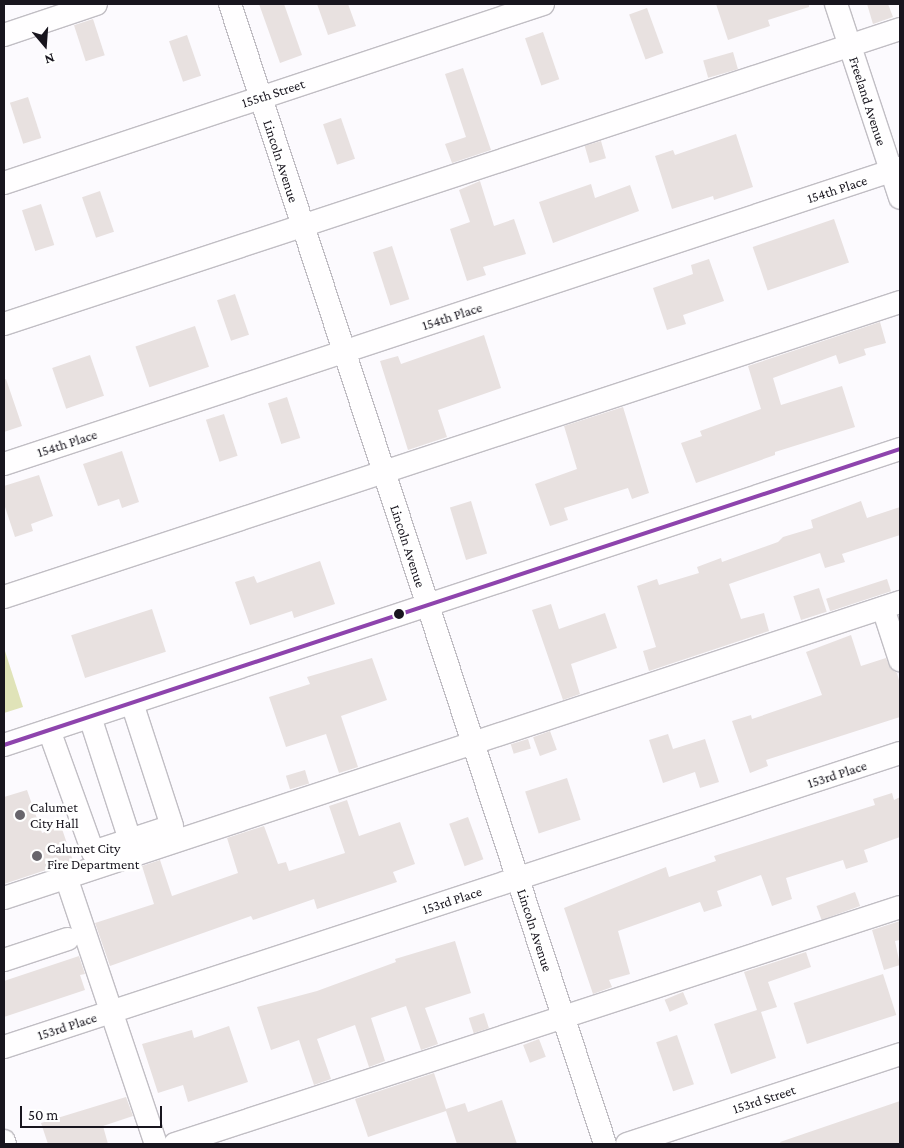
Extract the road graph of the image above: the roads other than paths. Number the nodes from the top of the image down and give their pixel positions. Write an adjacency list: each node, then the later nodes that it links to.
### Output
1 (96, 4): 6 (street)
2 (230, 4): 8 (street, Lincoln Avenue)
3 (543, 4): 8 (street, 155th Street)
4 (836, 4): 7 (street, Freeland Avenue)
5 (900, 29): 7 (street)
6 (4, 35)
7 (850, 45): 9 (street, Freeland Avenue); 12 (street)
8 (261, 98): 10 (street, 155th Street); 12 (street, Lincoln Avenue)
9 (896, 169): 11 (street, Freeland Avenue); 15 (street, 154th Place)
10 (4, 183)
11 (900, 198)
12 (303, 226): 14 (street); 15 (street, Lincoln Avenue)
13 (900, 302): 18 (street)
14 (4, 324)
15 (344, 352): 17 (street, 154th Place); 18 (street, Lincoln Avenue)
16 (900, 449): 20 (street)
17 (4, 464)
18 (384, 472): 19 (street); 20 (street, Lincoln Avenue)
19 (4, 597)
20 (427, 605): 23 (street); 26 (street, Lincoln Avenue)
21 (892, 605): 22 (street); 26 (street)
22 (900, 660)
23 (132, 703): 24 (street); 29 (street)
24 (90, 716): 25 (street); 29 (street)
25 (49, 730): 27 (street); 29 (street)
26 (473, 743): 30 (street); 31 (street, Lincoln Avenue)
27 (4, 745)
28 (900, 753): 31 (street, 153rd Place)
29 (130, 840)
30 (66, 877): 32 (street); 36 (street)
31 (518, 878): 36 (street, 153rd Place); 37 (street, Lincoln Avenue)
32 (4, 898)
33 (900, 907): 37 (street)
34 (68, 938): 35 (street)
35 (4, 960)
36 (111, 1012): 38 (street, 153rd Place); 40 (street)
37 (563, 1017): 41 (street); 42 (street, Lincoln Avenue)
38 (4, 1047)
39 (900, 1054): 43 (street, 153rd Street)
40 (156, 1144)
41 (175, 1144)
42 (606, 1144)
43 (627, 1144)

